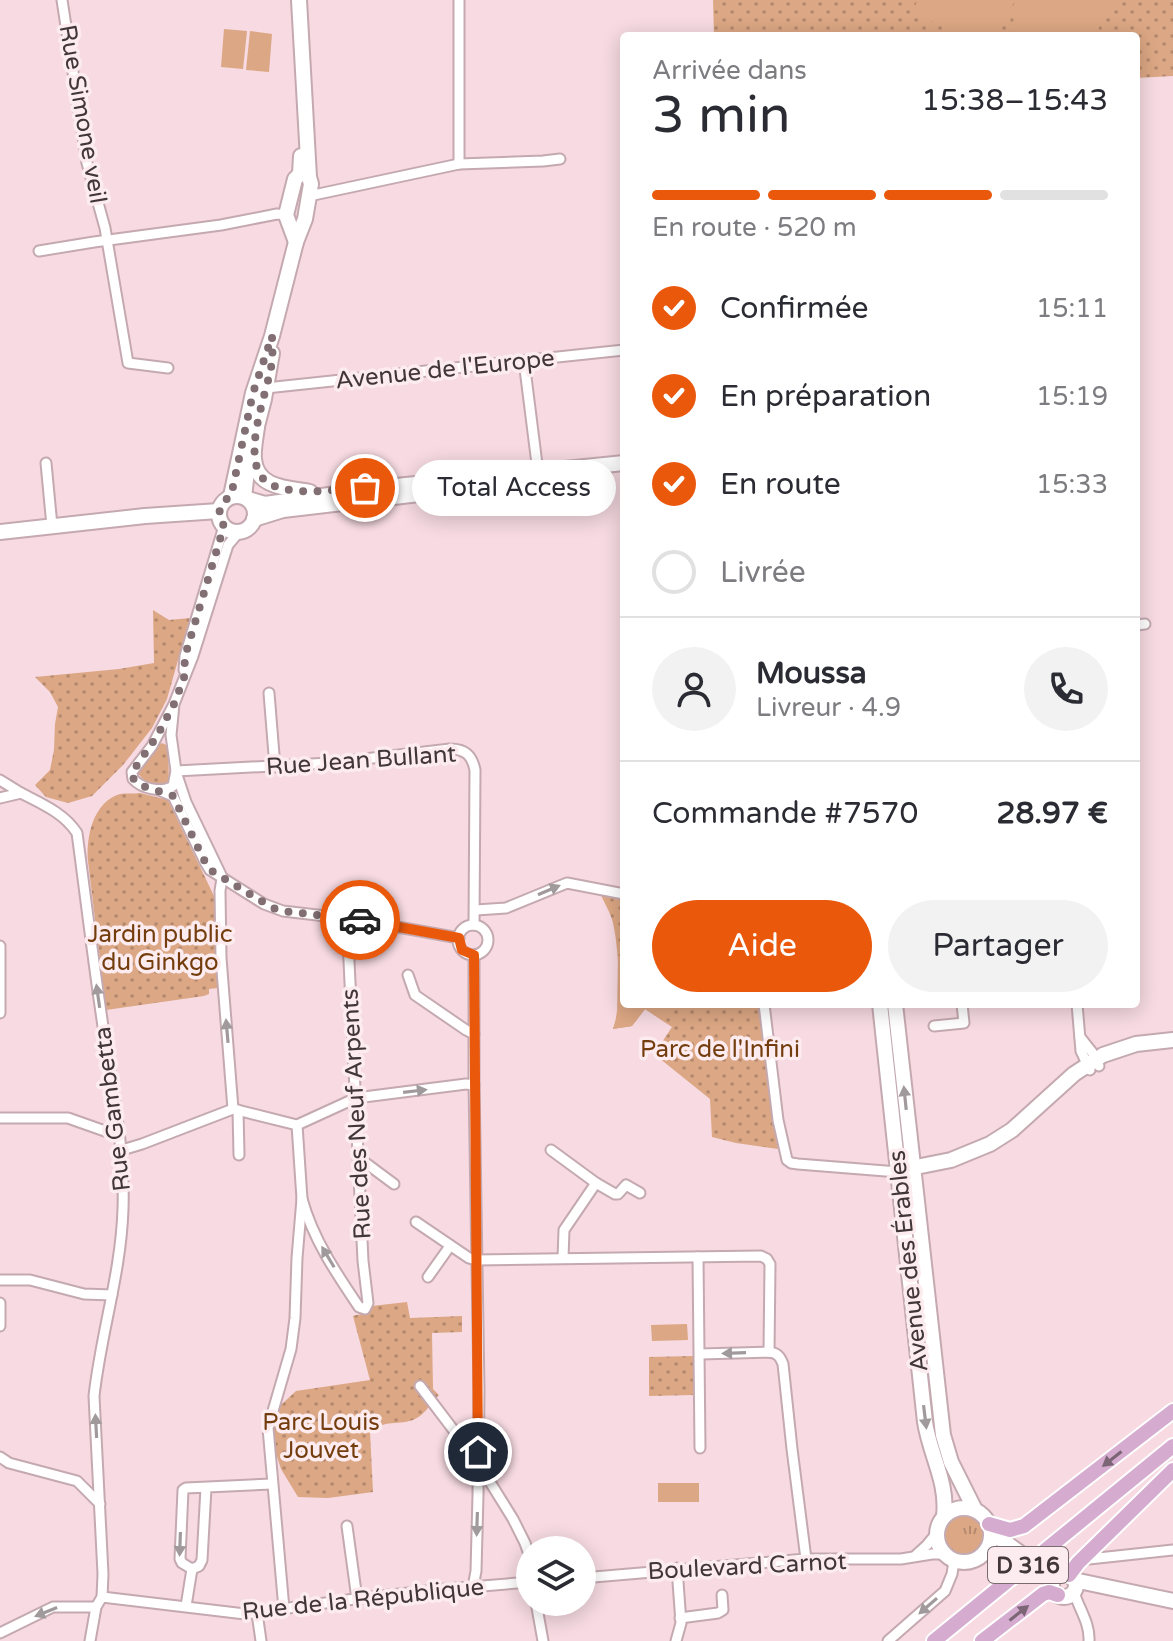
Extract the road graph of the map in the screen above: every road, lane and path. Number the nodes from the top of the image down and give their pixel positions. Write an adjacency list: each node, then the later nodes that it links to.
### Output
1 (62, 0): 9 (street, Rue Simone veil)
2 (459, 0): 5 (street)
3 (296, 6): 6 (main road)
4 (560, 159): 5 (street)
5 (459, 164): 7 (street)
6 (304, 175): 7 (main road); 8 (main road)
7 (309, 196): 8 (main road)
8 (293, 220): 9 (street); 11 (main road)
9 (107, 241): 10 (street); 14 (street, Rue Simone veil)
10 (39, 251)
11 (272, 336): 15 (main road); 22 (main road)
12 (620, 350): 13 (street, Avenue de l'Europe)
13 (524, 361): 15 (street, Avenue de l'Europe); 20 (street)
14 (168, 368)
15 (266, 388): 16 (main road)
16 (257, 426): 21 (main road); 22 (main road)
17 (46, 463): 25 (street)
18 (620, 463): 20 (main road)
19 (620, 471): 24 (main road)
20 (538, 472): 21 (main road)
21 (386, 487): 22 (main road)
22 (241, 498): 23 (main road); 24 (main road)
23 (219, 511): 25 (main road); 26 (main road)
24 (254, 519): 28 (main road)
25 (52, 526): 27 (main road)
26 (224, 526): 28 (main road); 29 (street)
27 (0, 532)
28 (239, 532): 29 (street)
29 (184, 678): 31 (street)
30 (269, 693): 32 (street)
31 (174, 704): 33 (street); 35 (street)
32 (275, 767): 33 (street, Rue Jean Bullant); 40 (street, Rue Jean Bullant)
33 (176, 771): 35 (street); 38 (street)
34 (0, 780): 36 (street, Rue Gambetta)
35 (158, 790): 38 (street)
36 (21, 793): 37 (street); 62 (street, Rue Gambetta, one-way to 36)
37 (0, 798)
38 (222, 878): 41 (street); 59 (street, one-way to 38)
39 (620, 893): 40 (street, one-way to 39)
40 (476, 910): 42 (street, Rue Jean Bullant)
41 (347, 918): 43 (street); 58 (street, Rue des Neuf Arpents)
42 (474, 925): 43 (street); 45 (street)
43 (459, 938): 45 (street)
44 (0, 946): 52 (street)
45 (474, 955): 54 (street)
46 (408, 975): 54 (street)
47 (764, 1008): 67 (street)
48 (880, 1008): 67 (main road, Avenue des Érables)
49 (895, 1008): 67 (main road, Avenue des Érables, one-way to 49)
50 (962, 1008): 53 (street)
51 (1077, 1008): 56 (street)
52 (0, 1013)
53 (934, 1026)
54 (474, 1034): 57 (street)
55 (1168, 1041): 56 (main road)
56 (1093, 1065): 67 (main road); 68 (main road)
57 (474, 1085): 58 (street, one-way to 57); 78 (street)
58 (356, 1098): 61 (street); 66 (street, Rue des Neuf Arpents)
59 (236, 1110): 61 (street); 63 (street); 65 (street)
60 (0, 1118): 62 (street)
61 (297, 1125): 72 (street)
62 (119, 1136): 63 (street, Rue Gambetta)
63 (122, 1150): 81 (street, Rue Gambetta)
64 (551, 1150): 69 (street)
65 (239, 1155)
66 (359, 1158): 70 (street); 72 (street, Rue des Neuf Arpents, one-way to 72)
67 (908, 1171): 68 (main road); 74 (main road, Avenue des Érables); 99 (main road, Avenue des Érables, one-way to 99)
68 (931, 1172): 74 (main road)
69 (596, 1183): 71 (street); 77 (street)
70 (394, 1184)
71 (640, 1193)
72 (302, 1199): 95 (street)
73 (416, 1222): 75 (street)
74 (919, 1231): 98 (main road, Avenue des Érables)
75 (450, 1246): 78 (street); 79 (street)
76 (698, 1257): 77 (street); 84 (street); 85 (street)
77 (563, 1258): 78 (street)
78 (476, 1260): 91 (street)
79 (428, 1277)
80 (0, 1280): 81 (street)
81 (112, 1295): 94 (street, Rue Gambetta, one-way to 81)
82 (0, 1303): 83 (street)
83 (0, 1322)
84 (769, 1352): 85 (street, one-way to 85); 109 (street)
85 (700, 1354): 89 (street)
86 (420, 1386): 91 (street)
87 (1173, 1411): 101 (main road, one-way to 101)
88 (1173, 1446): 132 (main road, D 316)
89 (700, 1448)
90 (0, 1457): 93 (street)
91 (477, 1461): 103 (street); 116 (street, one-way to 116)
92 (1173, 1470): 115 (main road)
93 (77, 1481): 94 (street); 97 (street)
94 (99, 1482): 97 (street, Rue Gambetta)
95 (272, 1484): 96 (street); 122 (street)
96 (206, 1488): 112 (street); 112 (street, one-way to 112)
97 (100, 1504): 120 (street, Rue Gambetta)
98 (974, 1508): 99 (main road); 101 (main road)
99 (944, 1516): 102 (main road)
100 (347, 1526): 118 (street)
101 (991, 1528): 105 (main road); 106 (main road)
102 (937, 1533): 107 (street); 108 (main road)
103 (522, 1536)
104 (1173, 1550): 110 (street)
105 (986, 1552): 106 (main road); 108 (main road)
106 (1017, 1552): 115 (main road, bridge)
107 (913, 1557): 108 (street, Boulevard Carnot); 109 (street, Boulevard Carnot)
108 (949, 1558): 131 (street, one-way to 131)
109 (806, 1559): 111 (street, Boulevard Carnot)
110 (1089, 1559)
111 (677, 1568): 113 (street, Boulevard Carnot); 125 (street)
112 (192, 1569): 121 (street)
113 (596, 1577)
114 (516, 1583): 116 (street, Rue de la République)
115 (1069, 1585): 119 (main road); 133 (main road, one-way to 115); 134 (street)
116 (473, 1587): 118 (street, Rue de la République)
117 (722, 1595): 125 (street)
118 (357, 1599): 122 (street, Rue de la République)
119 (1173, 1601)
120 (99, 1602): 121 (street, Rue de la République); 126 (street, Rue de la République, one-way to 126); 127 (street, Rue Gambetta)
121 (186, 1606): 123 (street, Rue de la République)
122 (284, 1609): 123 (street, Rue de la République)
123 (257, 1613): 128 (street)
124 (539, 1616): 129 (street)
125 (680, 1618): 130 (street)
126 (0, 1633)
127 (90, 1641)
128 (261, 1641)
129 (543, 1641)
130 (676, 1641)
131 (888, 1641)
132 (934, 1641)
133 (982, 1641)
134 (1089, 1641)

